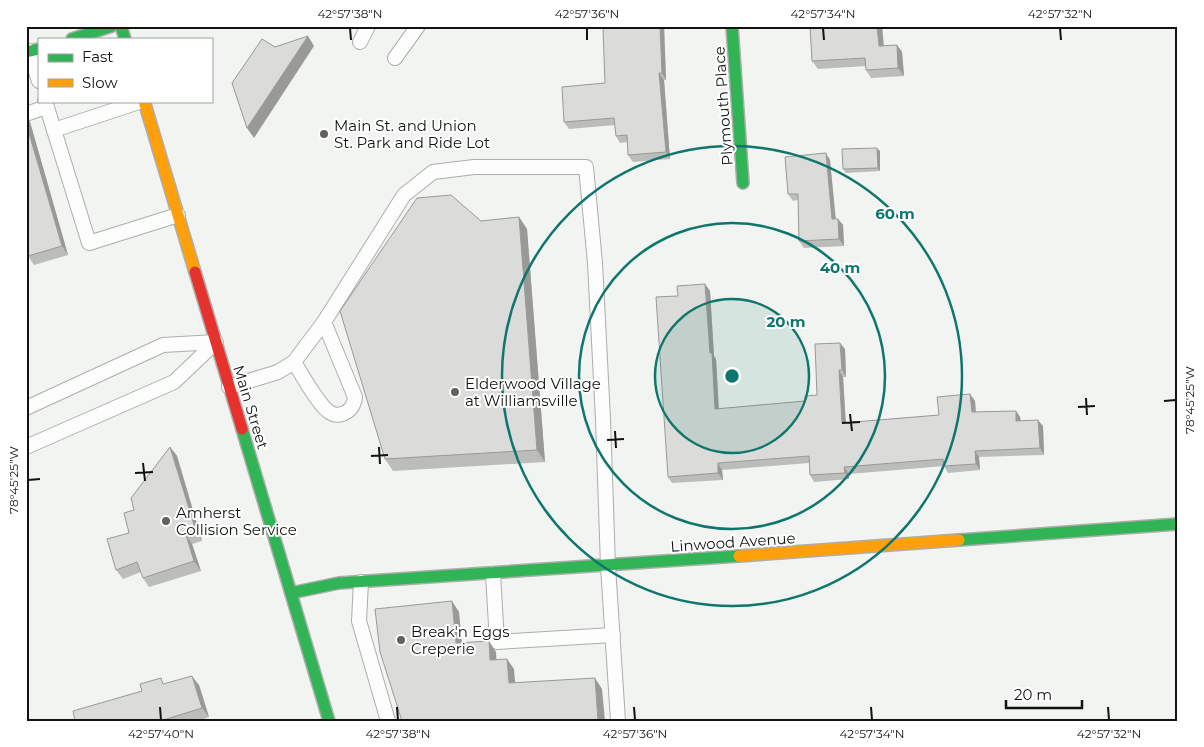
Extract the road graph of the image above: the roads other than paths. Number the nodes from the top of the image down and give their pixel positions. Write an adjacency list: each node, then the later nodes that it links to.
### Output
1 (112, 26): 6 (street)
2 (121, 26): 7 (street)
3 (368, 26): 8 (lane)
4 (418, 26): 10 (lane)
5 (732, 26): 17 (street, Plymouth Place)
6 (75, 38)
7 (125, 38)
8 (360, 42)
9 (31, 51): 11 (lane)
10 (395, 58)
11 (38, 78)
12 (140, 102): 16 (lane)
13 (143, 102): 18 (street, Main Street)
14 (46, 104): 15 (lane); 16 (lane)
15 (26, 114)
16 (54, 130): 18 (lane)
17 (743, 183)
18 (178, 214): 20 (street, Main Street)
19 (324, 322): 21 (lane); 21 (lane); 26 (lane)
20 (216, 342): 22 (street, Main Street); 23 (lane); 24 (lane)
21 (294, 362): 22 (lane)
22 (229, 387): 29 (street, Main Street)
23 (26, 408)
24 (26, 447)
25 (1178, 524): 26 (street, Linwood Avenue)
26 (608, 566): 27 (street, Linwood Avenue); 30 (lane)
27 (494, 574): 28 (street, Linwood Avenue); 30 (lane)
28 (362, 582): 29 (street, Linwood Avenue); 32 (lane)
29 (291, 593): 31 (street, Main Street)
30 (613, 635): 33 (lane)
31 (329, 721)
32 (388, 721)
33 (618, 721)

